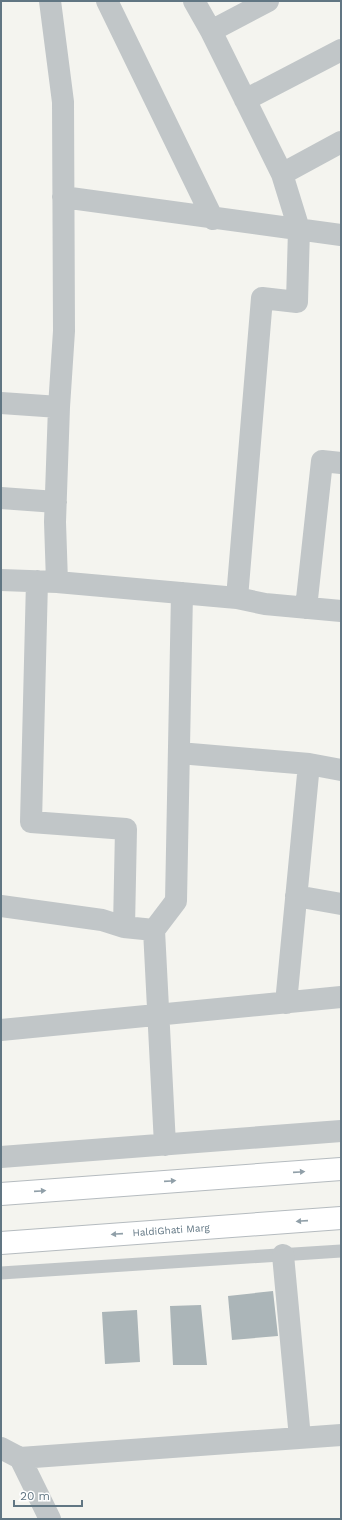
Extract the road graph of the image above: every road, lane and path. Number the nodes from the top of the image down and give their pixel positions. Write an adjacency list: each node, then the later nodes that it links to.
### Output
1 (107, 1): 11 (street)
2 (194, 1): 5 (street)
3 (268, 1): 5 (street)
4 (56, 4): 10 (street)
5 (211, 31): 7 (street)
6 (341, 50): 7 (street)
7 (245, 100): 9 (street)
8 (341, 142): 9 (street)
9 (282, 174): 12 (street)
10 (63, 197): 11 (street); 15 (street)
11 (213, 218): 12 (street)
12 (299, 229): 13 (street); 22 (street)
13 (341, 235)
14 (1, 403): 15 (street)
15 (58, 407): 18 (street)
16 (341, 463): 23 (street)
17 (1, 498): 18 (street)
18 (56, 502): 20 (street)
19 (1, 580): 20 (street)
20 (47, 582): 21 (street); 31 (street)
21 (182, 593): 22 (street); 25 (street)
22 (237, 598): 23 (street)
23 (306, 608): 24 (street)
24 (341, 611)
25 (179, 753): 26 (street); 32 (street)
26 (309, 764): 27 (street); 28 (street)
27 (341, 770)
28 (296, 896): 29 (street); 34 (street)
29 (341, 904)
30 (1, 906): 31 (street)
31 (124, 927): 32 (street)
32 (154, 930): 35 (street)
33 (341, 997): 34 (street)
34 (286, 1003): 35 (street)
35 (158, 1015): 36 (street); 38 (street)
36 (1, 1030)
37 (341, 1131): 38 (street)
38 (165, 1145): 39 (street)
39 (1, 1157)
40 (341, 1169): 41 (street, one-way to 40)
41 (1, 1194)
42 (341, 1218): 43 (street, HaldiGhati Marg, one-way to 43)
43 (1, 1243)
44 (341, 1251): 45 (lane)
45 (283, 1255): 46 (lane); 48 (street)
46 (1, 1273)
47 (341, 1435): 48 (street)
48 (300, 1438): 50 (street)
49 (1, 1448): 50 (street)
50 (20, 1458): 51 (street)
51 (50, 1519)

